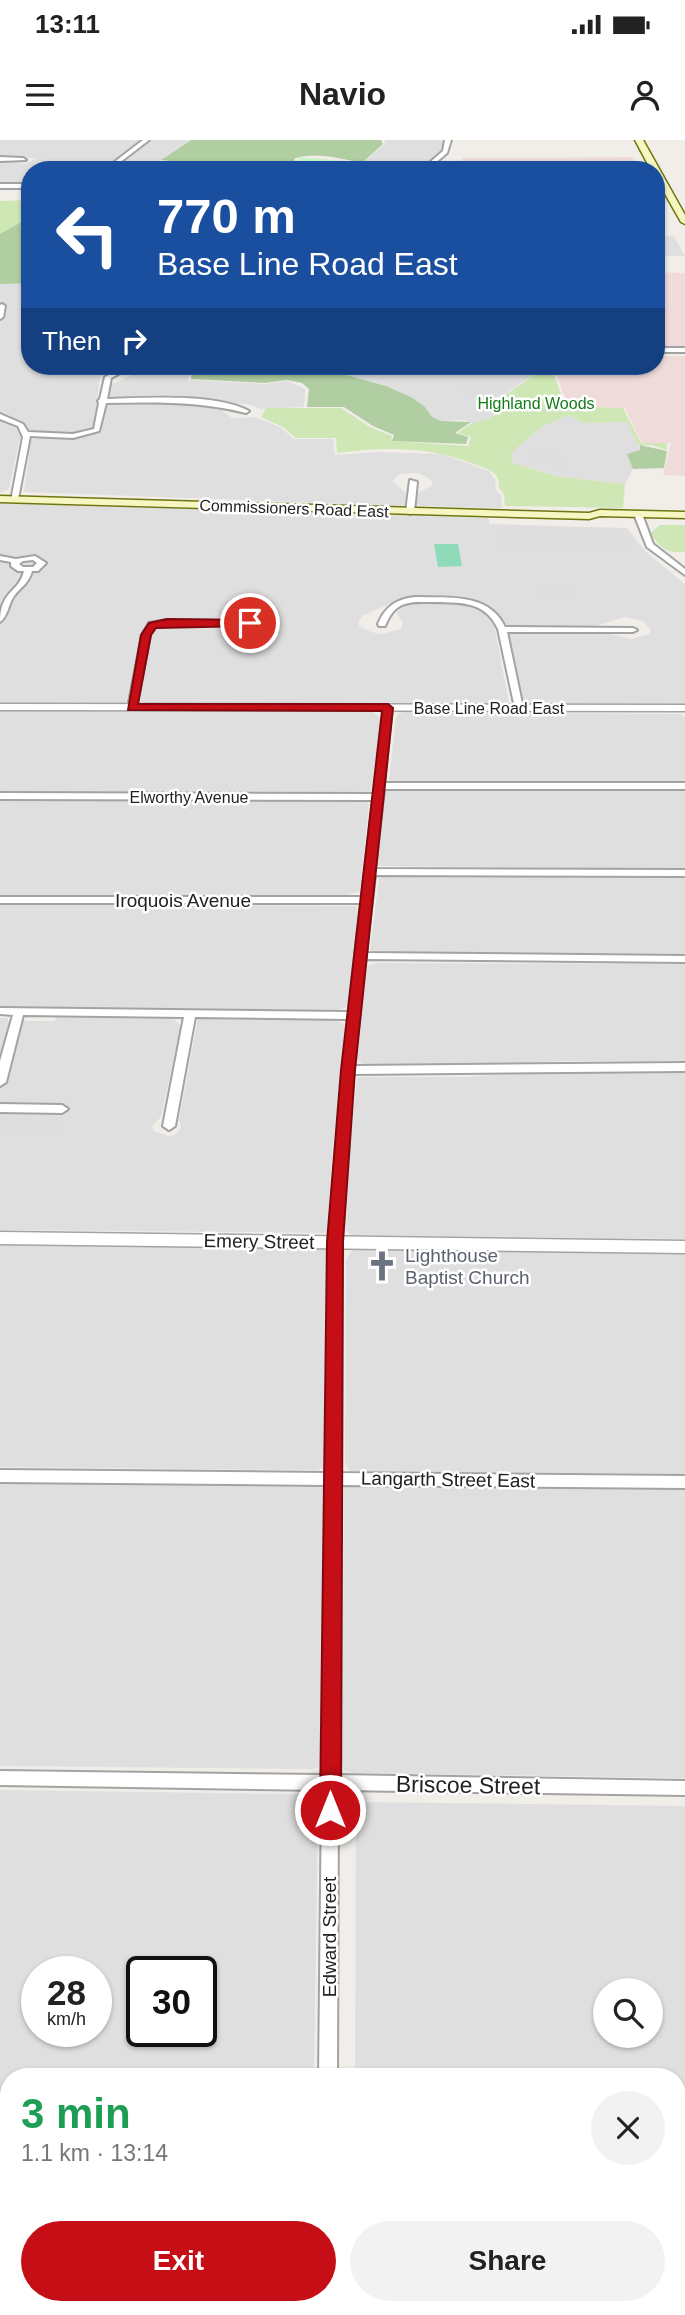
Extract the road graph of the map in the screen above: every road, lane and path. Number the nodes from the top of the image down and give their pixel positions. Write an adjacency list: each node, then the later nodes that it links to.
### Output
1 (146, 140): 6 (street)
2 (448, 140): 7 (street)
3 (639, 140): 8 (main road)
4 (0, 159): 5 (street)
5 (23, 160)
6 (118, 161)
7 (434, 161)
8 (651, 161)
9 (0, 186): 10 (street)
10 (21, 186)
11 (665, 186): 12 (main road)
12 (685, 222)
13 (2, 306): 14 (street)
14 (0, 317)
15 (665, 350): 16 (street)
16 (685, 350)
17 (112, 375): 18 (street)
18 (101, 401): 19 (street); 21 (street)
19 (246, 411)
20 (0, 416): 21 (street)
21 (25, 435): 24 (street)
22 (413, 482): 25 (street)
23 (0, 499): 24 (main road, Commissioners Road East)
24 (14, 499): 25 (main road, Commissioners Road East)
25 (410, 512): 27 (main road, Commissioners Road East)
26 (685, 515): 27 (main road, Commissioners Road East)
27 (639, 518): 28 (main road, Commissioners Road East); 32 (street)
28 (685, 523)
29 (0, 558): 30 (street)
30 (16, 561): 31 (street); 31 (street)
31 (28, 570): 33 (street)
32 (685, 573)
33 (0, 620)
34 (250, 623): 39 (street)
35 (382, 624): 36 (street)
36 (502, 629): 37 (street); 41 (street)
37 (633, 630)
38 (0, 707): 39 (street, Base Line Road East)
39 (132, 707): 40 (street, Base Line Road East)
40 (388, 708): 41 (street, Base Line Road East); 44 (street, Edward Street)
41 (519, 708): 42 (street, Base Line Road East)
42 (685, 708)
43 (685, 786): 44 (street, Elworthy Avenue)
44 (378, 792): 45 (street, Elworthy Avenue); 46 (street, Edward Street)
45 (0, 796)
46 (369, 872): 47 (street); 49 (street, Edward Street)
47 (685, 873)
48 (0, 900): 49 (street, Iroquois Avenue)
49 (366, 900): 50 (street, Edward Street)
50 (362, 956): 51 (street); 55 (street, Edward Street)
51 (685, 959)
52 (0, 1011): 53 (street)
53 (19, 1011): 54 (street); 58 (street)
54 (190, 1013): 55 (street); 61 (street)
55 (354, 1016): 57 (street, Edward Street)
56 (685, 1067): 57 (street)
57 (348, 1070): 63 (street, Edward Street)
58 (0, 1082)
59 (0, 1108): 60 (street)
60 (62, 1109)
61 (169, 1126)
62 (0, 1238): 63 (street, Emery Street)
63 (335, 1242): 64 (street, Emery Street); 66 (street, Edward Street)
64 (685, 1247)
65 (0, 1476): 66 (street, Langarth Street East)
66 (333, 1477): 67 (street, Langarth Street East); 69 (street, Edward Street)
67 (685, 1482)
68 (0, 1778): 69 (street, Briscoe Street)
69 (330, 1783): 70 (street, Briscoe Street); 71 (street, Edward Street)
70 (685, 1788)
71 (328, 2068)

